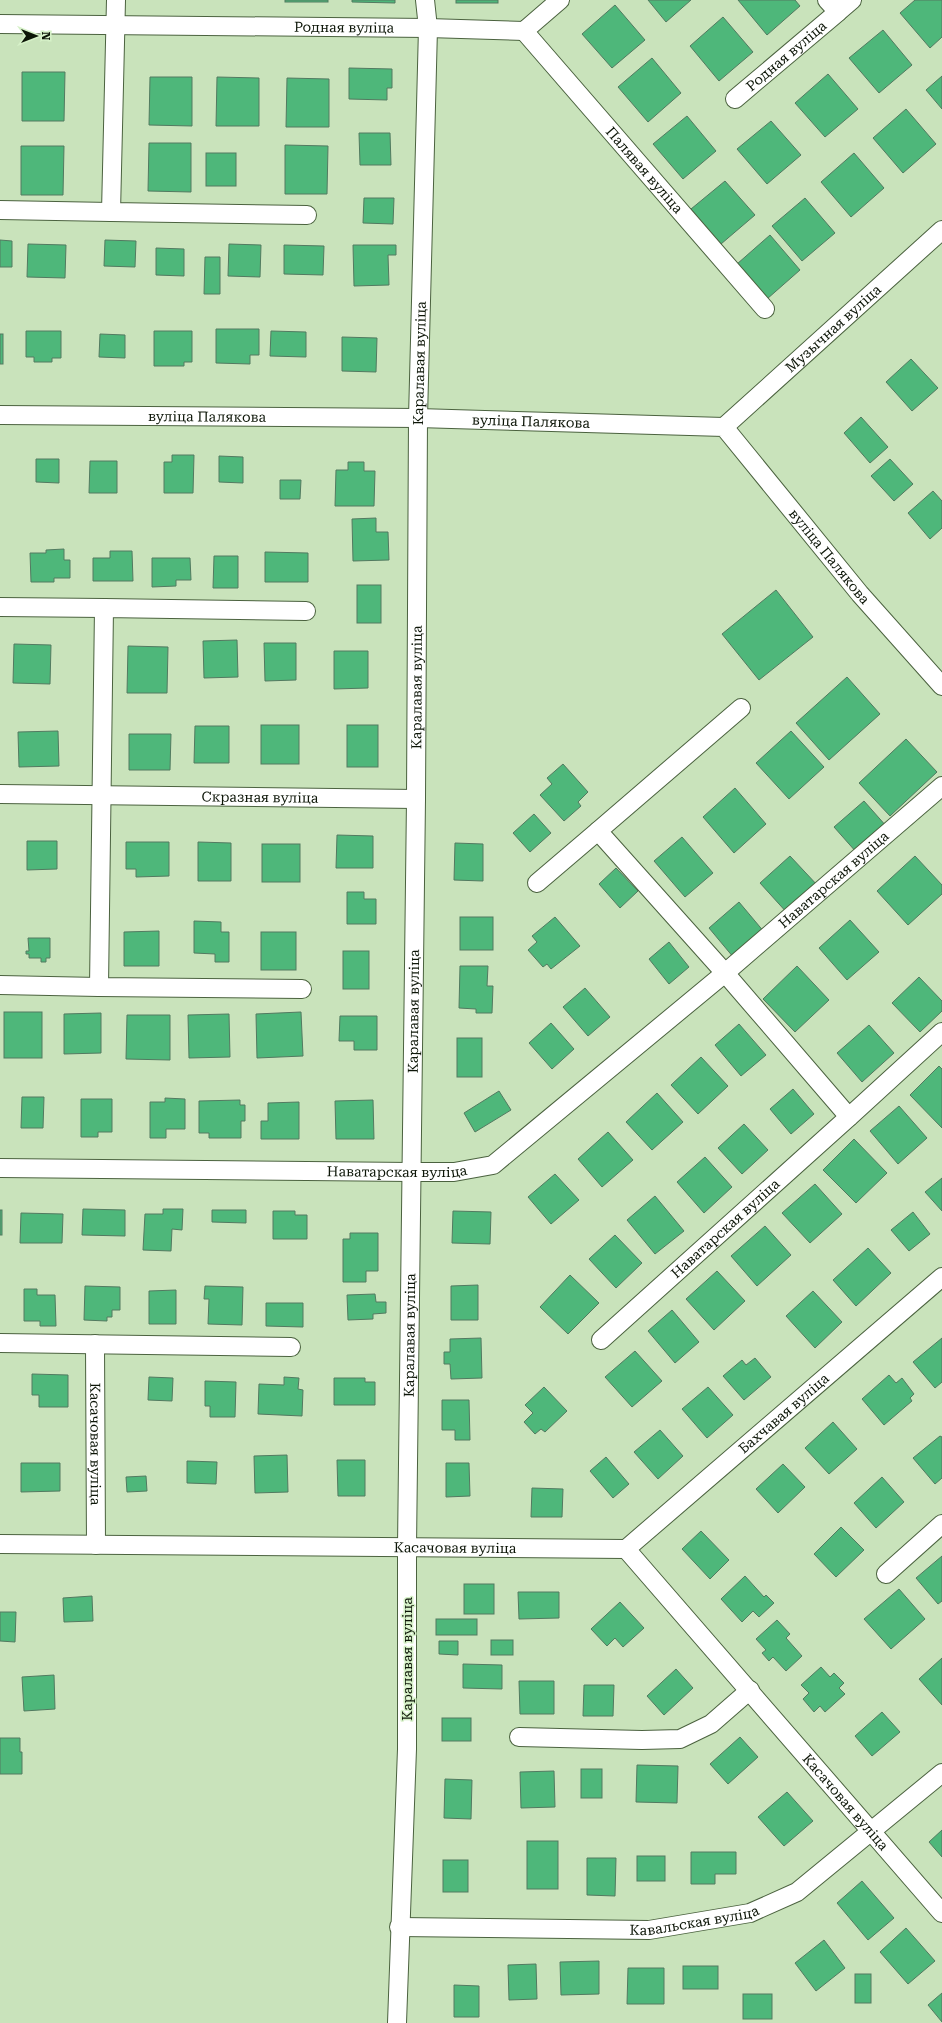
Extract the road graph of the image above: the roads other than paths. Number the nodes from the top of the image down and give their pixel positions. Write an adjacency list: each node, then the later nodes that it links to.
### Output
1 (116, 0): 7 (street)
2 (425, 0): 8 (street, Каралавая вуліца)
3 (560, 0): 9 (street)
4 (852, 0): 5 (street, Родная вуліца)
5 (832, 6): 10 (street, Родная вуліца)
6 (0, 24): 7 (street, Родная вуліца)
7 (116, 26): 8 (street, Родная вуліца); 12 (street)
8 (428, 28): 9 (street, Родная вуліца); 17 (street, Каралавая вуліца)
9 (524, 31): 15 (street, Палявая вуліца)
10 (735, 98)
11 (0, 210): 12 (street)
12 (111, 212): 13 (street)
13 (307, 215)
14 (942, 230): 18 (street, Музычная вуліца)
15 (765, 309)
16 (0, 415): 17 (street, вуліца Палякова)
17 (418, 418): 18 (street, вуліца Палякова); 27 (street, Каралавая вуліца)
18 (724, 427): 22 (street, вуліца Палякова)
19 (0, 607): 20 (street)
20 (104, 608): 21 (street); 26 (street)
21 (306, 611)
22 (942, 686)
23 (741, 708): 28 (street)
24 (942, 786): 30 (street, Наватарская вуліца)
25 (0, 794): 26 (street, Скразная вуліца)
26 (103, 795): 27 (street, Скразная вуліца); 32 (street)
27 (416, 799): 37 (street, Каралавая вуліца)
28 (598, 830): 29 (street); 30 (street)
29 (538, 883)
30 (725, 973): 35 (street); 37 (street, Наватарская вуліца)
31 (0, 985): 32 (street)
32 (99, 988): 33 (street)
33 (302, 989)
34 (942, 1032): 35 (street, Наватарская вуліца)
35 (849, 1117): 39 (street, Наватарская вуліца)
36 (0, 1168): 37 (street, Наватарская вуліца)
37 (411, 1172): 46 (street, Каралавая вуліца)
38 (942, 1277): 47 (street, Бахчавая вуліца)
39 (601, 1340)
40 (0, 1343): 41 (street)
41 (95, 1344): 42 (street); 45 (street, Касачовая вуліца)
42 (291, 1347)
43 (942, 1524): 48 (street)
44 (0, 1544): 45 (street, Касачовая вуліца)
45 (96, 1544): 46 (street, Касачовая вуліца)
46 (407, 1548): 47 (street, Касачовая вуліца); 54 (street, Каралавая вуліца)
47 (626, 1549): 49 (street, Касачовая вуліца)
48 (886, 1574)
49 (750, 1690): 50 (street); 52 (street, Касачовая вуліца)
50 (520, 1736)
51 (942, 1773): 52 (street, Кавальская вуліца)
52 (872, 1831): 53 (street, Касачовая вуліца); 54 (street, Кавальская вуліца)
53 (942, 1913)
54 (400, 1927): 55 (street, Каралавая вуліца)
55 (397, 2023)

